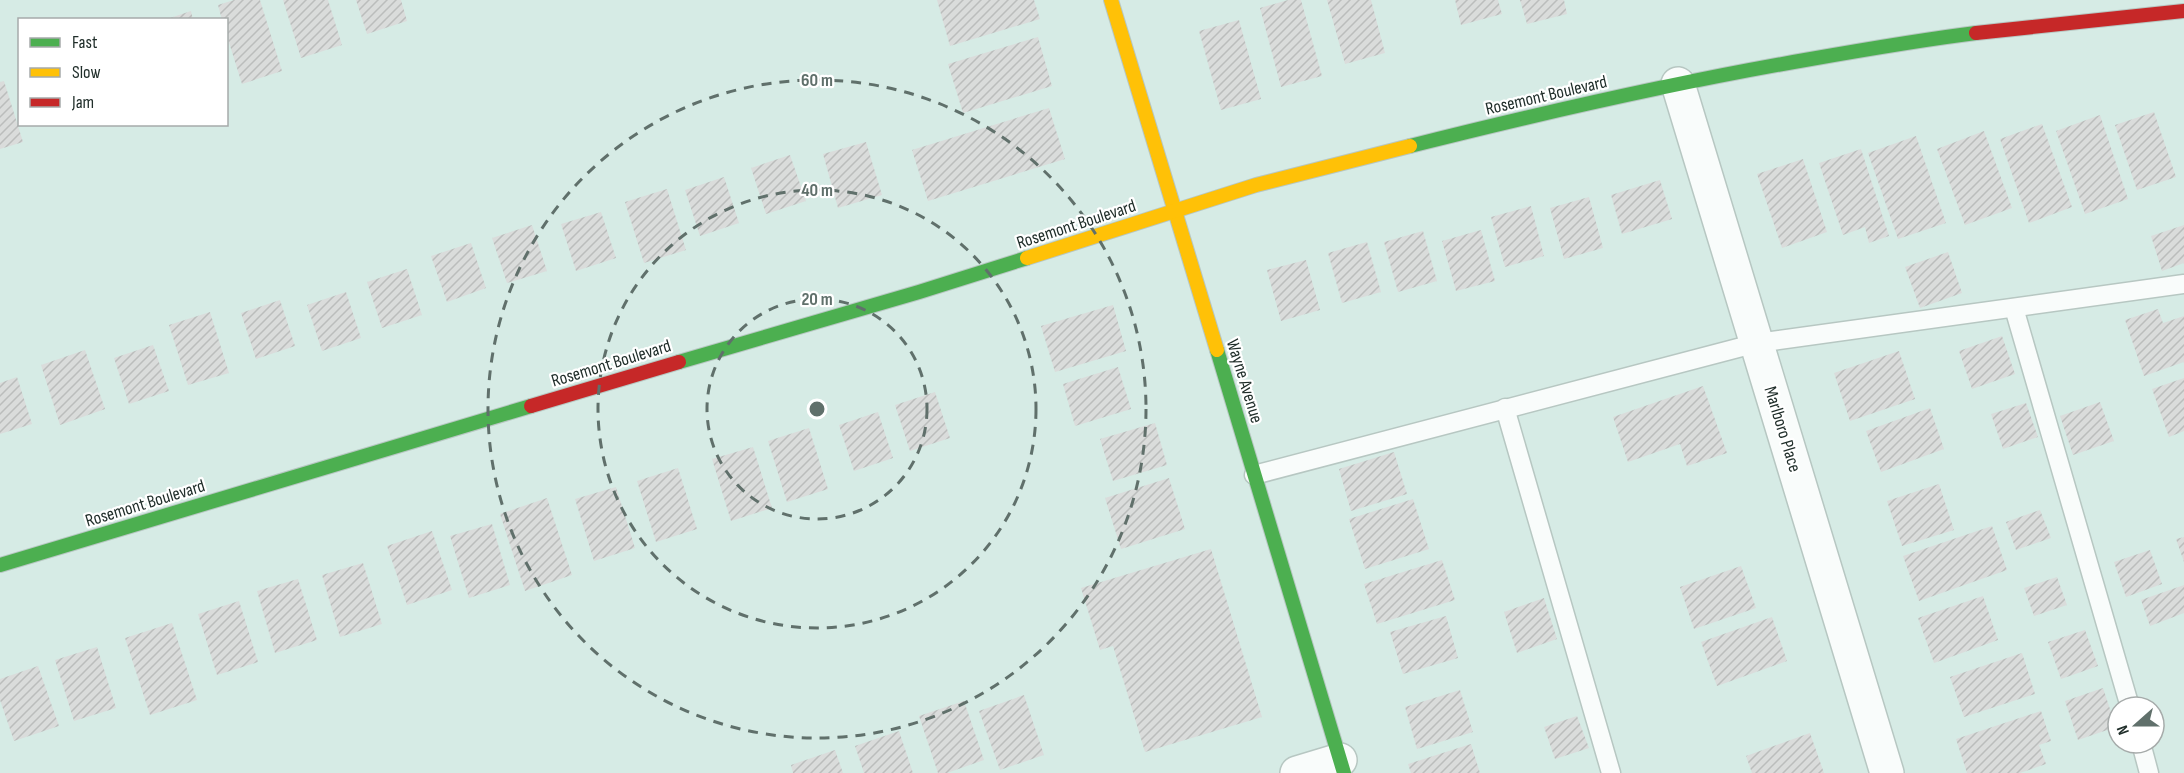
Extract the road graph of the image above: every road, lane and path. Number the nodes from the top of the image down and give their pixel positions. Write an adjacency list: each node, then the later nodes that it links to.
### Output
1 (1111, 0): 4 (street, Wayne Avenue)
2 (2184, 11): 3 (street, Rosemont Boulevard)
3 (1678, 84): 4 (street, Rosemont Boulevard); 7 (street, Marlboro Place)
4 (1175, 211): 9 (street, Wayne Avenue); 10 (street, Rosemont Boulevard)
5 (2184, 285): 6 (lane)
6 (2014, 308): 7 (lane); 11 (lane)
7 (1757, 343): 8 (lane); 16 (street, Marlboro Place)
8 (1505, 408): 9 (lane); 15 (lane)
9 (1254, 475): 13 (street, Wayne Avenue)
10 (0, 565)
11 (2127, 695)
12 (2145, 755): 17 (lane)
13 (1342, 766): 14 (street)
14 (1297, 773)
15 (1611, 773)
16 (1887, 773)
17 (2150, 773)

